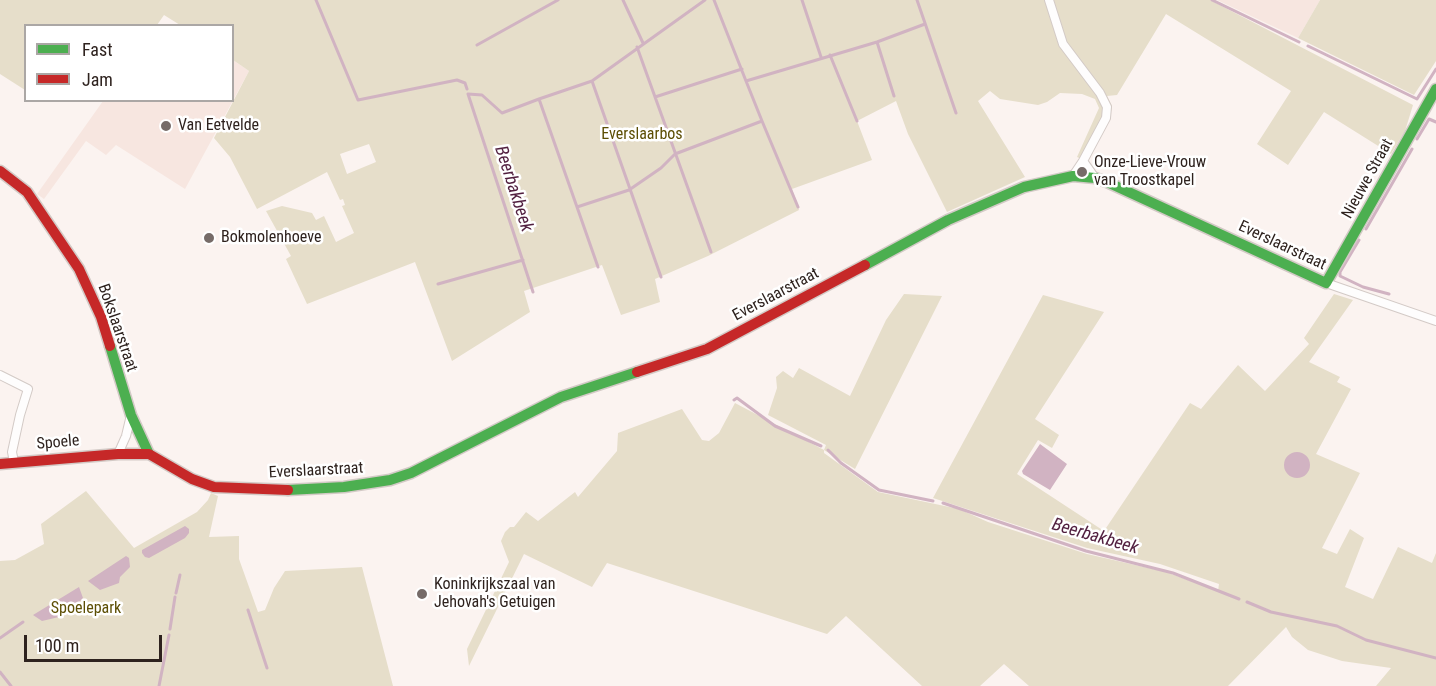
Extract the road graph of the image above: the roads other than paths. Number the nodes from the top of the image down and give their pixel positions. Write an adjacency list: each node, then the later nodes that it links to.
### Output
1 (1049, 0): 3 (street)
2 (1436, 89): 7 (street, Nieuwe Straat)
3 (1083, 161): 5 (street); 6 (street)
4 (0, 171): 10 (street, Bokslaarstraat)
5 (1073, 176): 6 (street, Everslaarstraat); 12 (street, Everslaarstraat)
6 (1095, 178): 7 (street, Everslaarstraat)
7 (1326, 282): 8 (street, Everslaarstraat)
8 (1436, 321)
9 (0, 375): 13 (street)
10 (131, 415): 11 (street); 12 (street, Bokslaarstraat)
11 (118, 454): 12 (street); 13 (street, Spoele)
12 (149, 454)
13 (14, 462): 14 (street, Spoele)
14 (0, 464)

